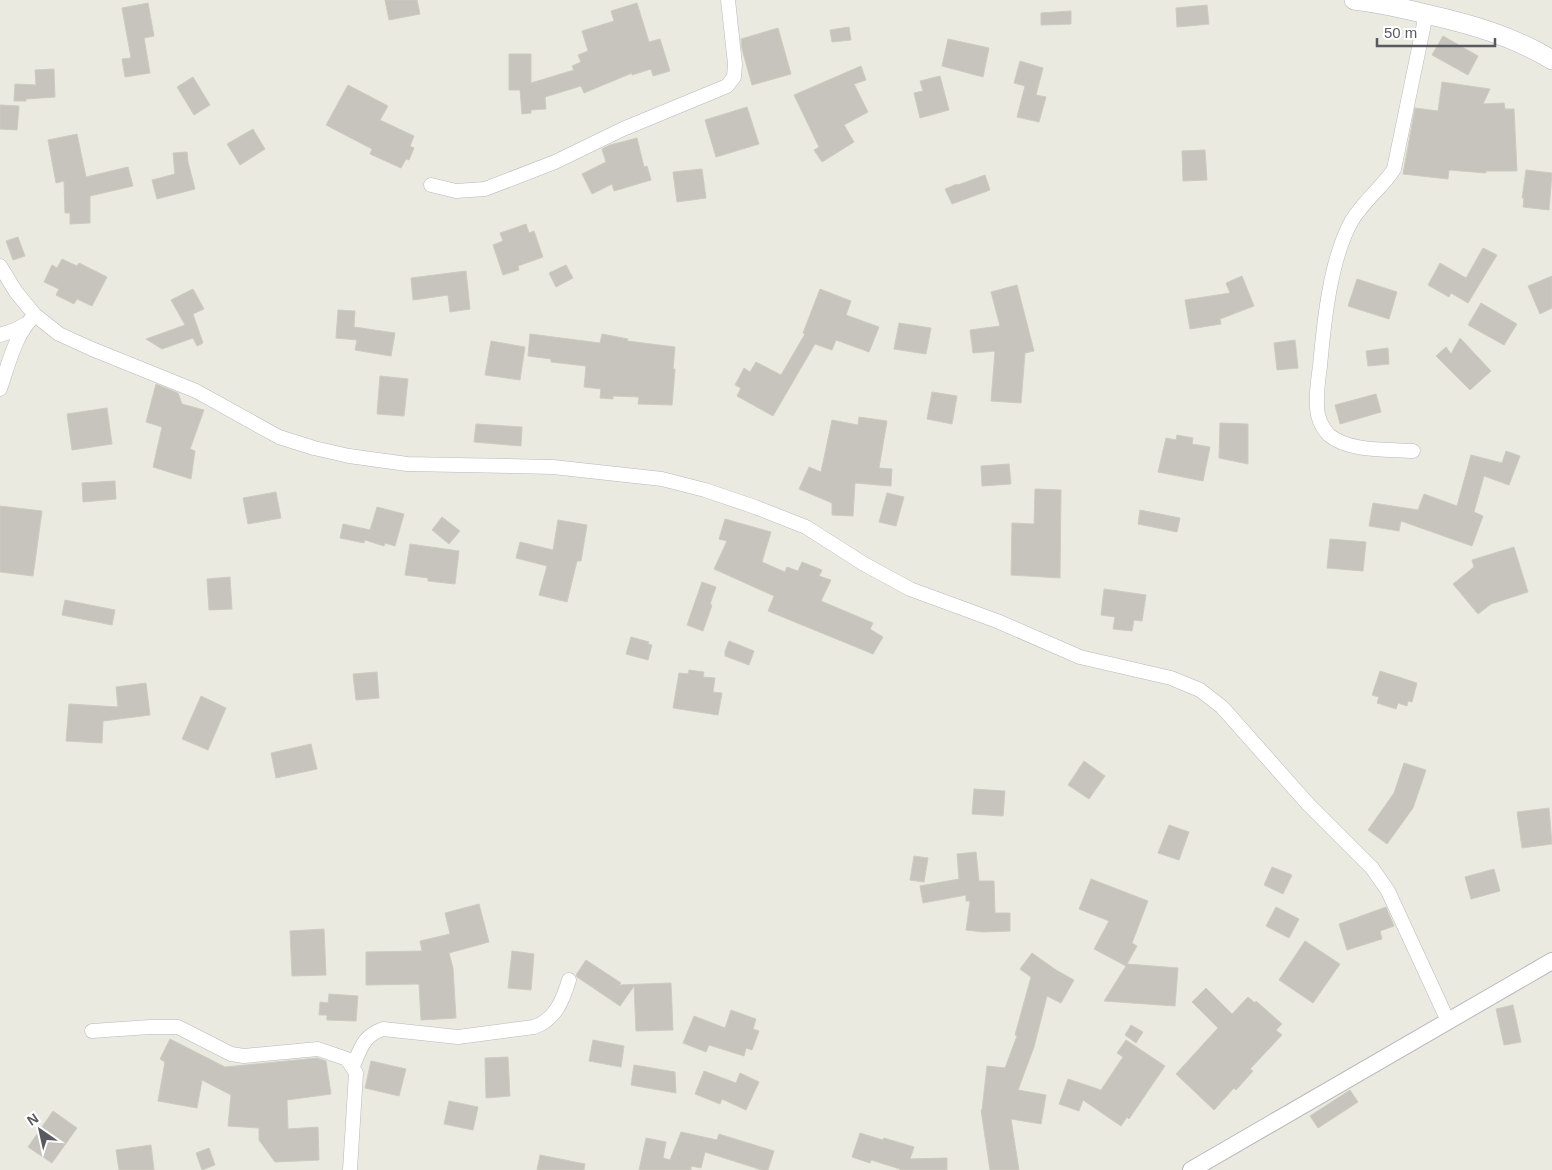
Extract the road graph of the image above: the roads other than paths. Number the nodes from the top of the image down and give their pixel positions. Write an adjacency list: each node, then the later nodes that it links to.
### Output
1 (728, 0): 5 (street)
2 (1354, 0): 3 (main road)
3 (1426, 14): 4 (main road); 10 (street)
4 (1552, 60)
5 (431, 185)
6 (0, 266): 7 (street)
7 (31, 319): 8 (street); 9 (street); 13 (street)
8 (0, 335)
9 (0, 389)
10 (1414, 450)
11 (1552, 961): 13 (street)
12 (569, 980): 15 (street)
13 (1448, 1021): 17 (street)
14 (92, 1031): 15 (street)
15 (353, 1066): 16 (street)
16 (350, 1170)
17 (1191, 1170)

